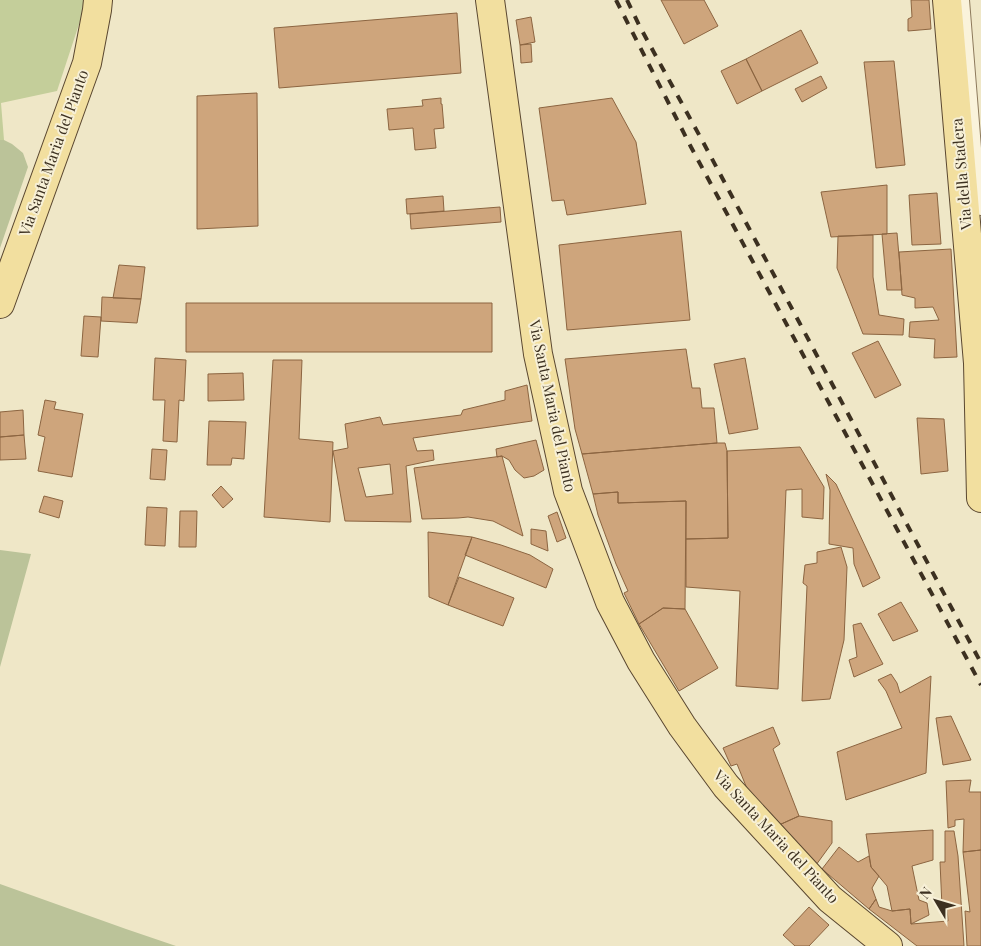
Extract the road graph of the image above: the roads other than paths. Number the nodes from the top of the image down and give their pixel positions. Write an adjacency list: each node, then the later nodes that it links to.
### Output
1 (98, 0): 6 (main road, Via Santa Maria del Pianto)
2 (490, 0): 9 (main road, Via Santa Maria del Pianto)
3 (947, 0): 7 (main road, Via della Stadera)
4 (964, 0): 5 (lane)
5 (981, 210)
6 (0, 304)
7 (980, 366): 8 (main road, Via della Stadera)
8 (981, 498)
9 (888, 946)

